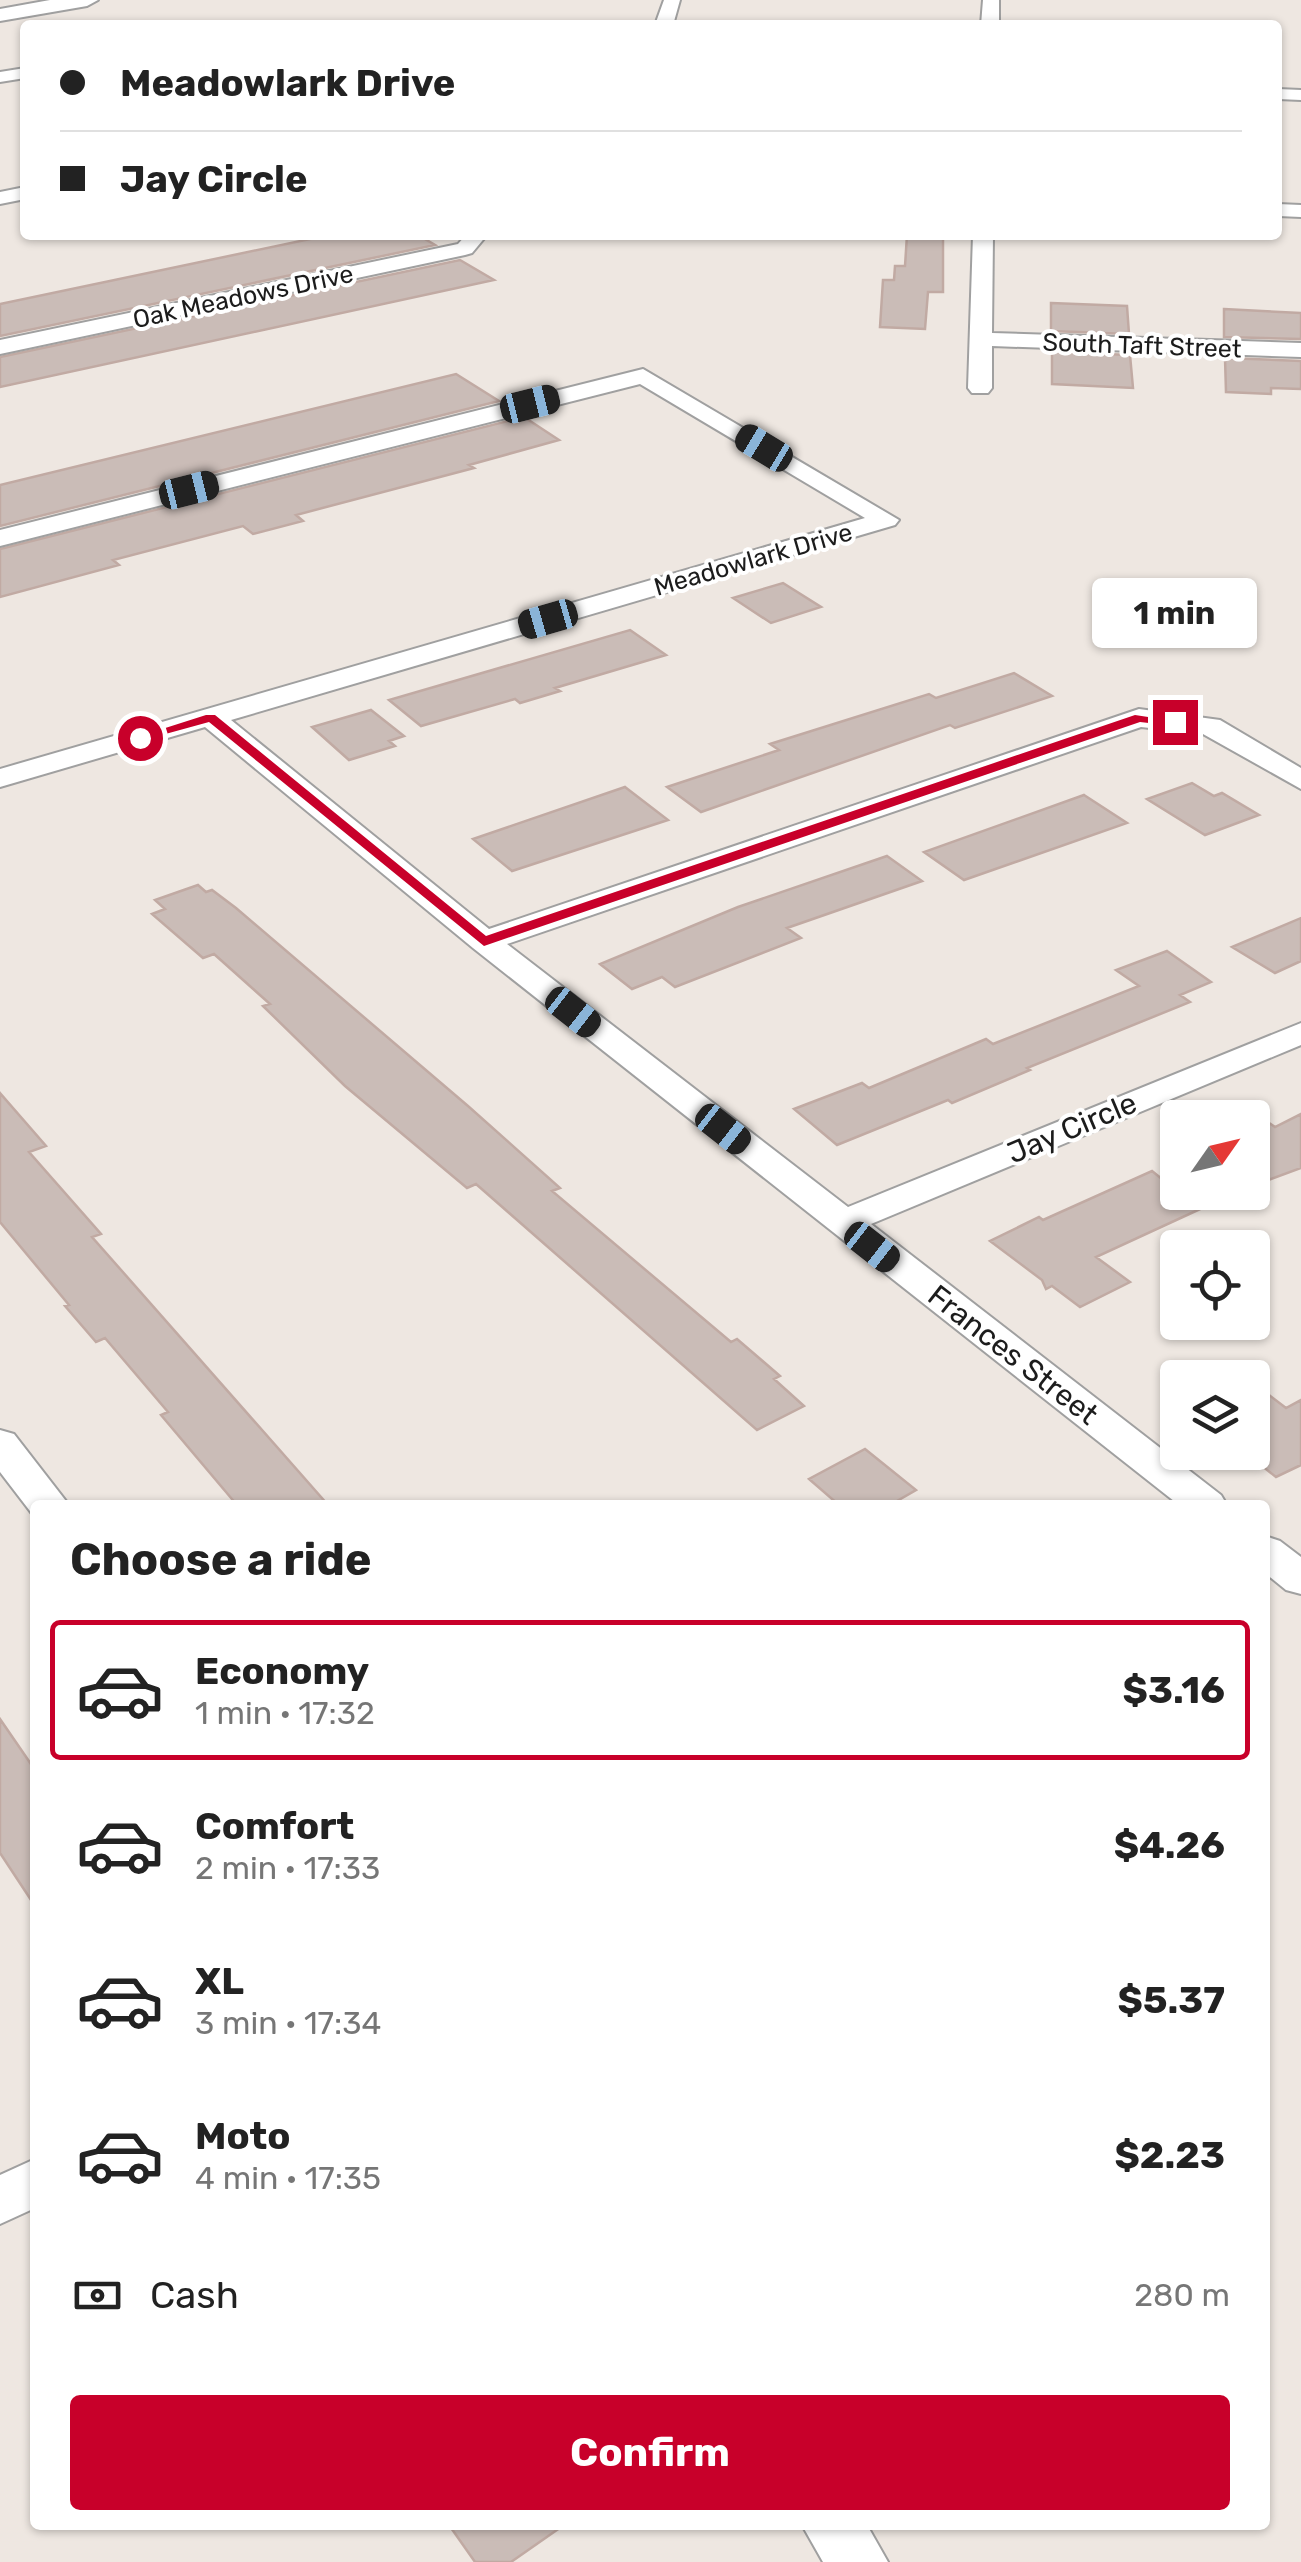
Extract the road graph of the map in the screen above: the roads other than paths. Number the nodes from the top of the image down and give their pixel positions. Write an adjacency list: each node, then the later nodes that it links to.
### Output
1 (87, 0): 2 (street)
2 (0, 14)
3 (472, 240): 6 (street, Oak Meadows Drive)
4 (983, 240): 5 (street)
5 (982, 339): 7 (street, South Taft Street); 8 (street)
6 (0, 348)
7 (1301, 350)
8 (980, 388)
9 (0, 538): 10 (street, Meadowlark Drive)
10 (211, 718): 11 (street, Meadowlark Drive); 13 (street, Frances Street)
11 (0, 778)
12 (1301, 780): 13 (street)
13 (484, 942): 15 (street, Frances Street)
14 (1301, 1033): 15 (street, Jay Circle)
15 (842, 1223): 18 (street, Frances Street)
16 (0, 1444): 17 (street)
17 (44, 1500)
18 (1200, 1500)
19 (1270, 1555): 20 (street)
20 (1301, 1578)
21 (30, 2185): 22 (street)
22 (0, 2200)
23 (835, 2530): 24 (street)
24 (859, 2562)

